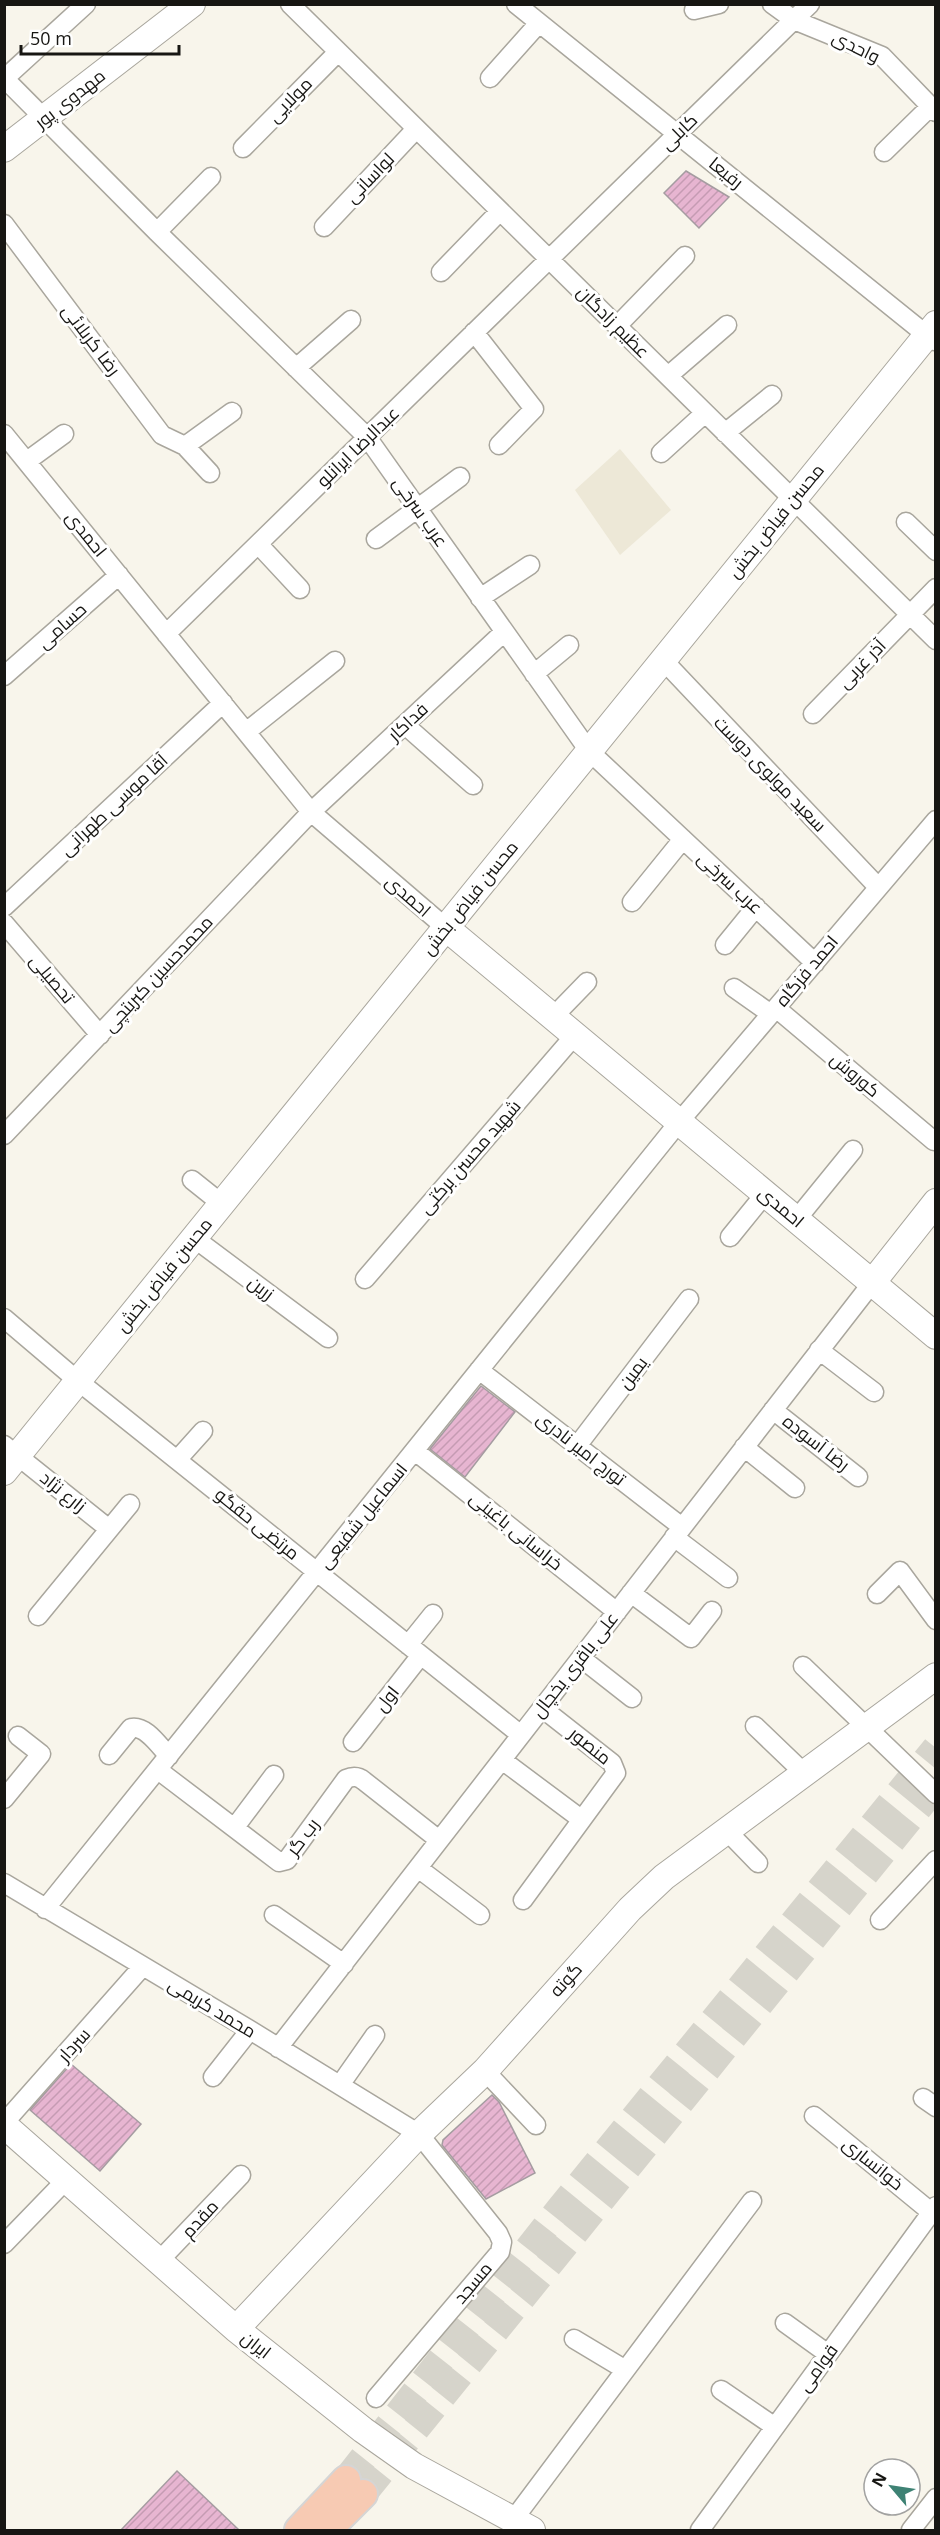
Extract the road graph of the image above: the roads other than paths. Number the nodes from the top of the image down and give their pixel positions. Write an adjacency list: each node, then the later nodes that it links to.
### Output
1 (86, 4): 12 (street)
2 (192, 4): 15 (street, مهدوی پور)
3 (290, 4): 11 (street, عظیم زادگان)
4 (516, 4): 10 (street, رفیعا)
5 (719, 4): 8 (street)
6 (772, 4): 9 (street, واحدی)
7 (810, 4): 9 (street, کابلی)
8 (694, 10)
9 (794, 20): 14 (street, واحدی); 17 (street, کابلی)
10 (539, 23): 13 (street); 17 (street, رفیعا)
11 (338, 52): 16 (street, عظیم زادگان); 18 (street, مولایی)
12 (5, 78): 15 (street, عرب سرخی)
13 (489, 78)
14 (933, 109): 20 (street)
15 (45, 117): 19 (street, مهدوی پور); 25 (street, عرب سرخی)
16 (416, 129): 22 (street, عظیم زادگان); 24 (street, لواسانی)
17 (677, 134): 27 (street, کابلی); 33 (street, رفیعا)
18 (243, 148)
19 (4, 149)
20 (884, 152)
21 (211, 177): 25 (street)
22 (500, 211): 27 (street, عظیم زادگان); 28 (street)
23 (4, 224): 44 (street, رضا کربلائی)
24 (324, 226)
25 (157, 232): 34 (street, عرب سرخی)
26 (686, 256): 31 (street)
27 (549, 260): 31 (street, عظیم زادگان); 32 (street, عبدالرضا ایرانلو)
28 (441, 272)
29 (351, 320): 34 (street)
30 (727, 325): 35 (street)
31 (617, 326): 35 (street, عظیم زادگان)
32 (474, 332): 42 (street, عبدالرضا ایرانلو); 43 (street)
33 (933, 334): 49 (street, محسن فیاض بخش)
34 (296, 368): 42 (street, عرب سرخی)
35 (668, 376): 38 (street, عظیم زادگان)
36 (772, 395): 39 (street)
37 (232, 412): 44 (street)
38 (705, 413): 39 (street, عظیم زادگان); 45 (street)
39 (725, 433): 49 (street, عظیم زادگان)
40 (4, 434): 46 (street, احمدی)
41 (64, 434): 46 (street)
42 (367, 437): 50 (street, عرب سرخی); 53 (street, عبدالرضا ایرانلو)
43 (499, 445)
44 (185, 446): 47 (street)
45 (661, 453)
46 (27, 461): 56 (street, احمدی)
47 (210, 473)
48 (460, 477): 50 (street)
49 (793, 500): 60 (street, عظیم زادگان); 65 (street, محسن فیاض بخش)
50 (417, 508): 52 (street); 59 (street, عرب سرخی)
51 (906, 522): 54 (street)
52 (376, 539)
53 (258, 544): 58 (street); 62 (street, عبدالرضا ایرانلو)
54 (936, 551)
55 (530, 565): 59 (street)
56 (118, 575): 62 (street, احمدی); 68 (street, حسامی)
57 (936, 588): 60 (street, آذر غربی)
58 (300, 590)
59 (480, 598): 61 (street, عرب سرخی)
60 (910, 615): 63 (street, عظیم زادگان); 70 (street, آذر غربی)
61 (504, 632): 67 (street, عرب سرخی); 71 (street, فداکار)
62 (166, 634): 69 (street, احمدی)
63 (936, 640)
64 (569, 645): 67 (street)
65 (663, 660): 73 (street, محسن فیاض بخش); 78 (street, سعید مولوی دوست)
66 (334, 661): 72 (street)
67 (534, 674): 73 (street, عرب سرخی)
68 (4, 676)
69 (223, 703): 72 (street, احمدی); 80 (street, آقا موسی طهرانی)
70 (813, 714)
71 (405, 725): 74 (street); 75 (street, فداکار)
72 (246, 732): 75 (street, احمدی)
73 (589, 751): 77 (street, عرب سرخی); 83 (street, محسن فیاض بخش)
74 (472, 785)
75 (311, 812): 83 (street, احمدی); 90 (street, محمدحسین کبریتچی)
76 (936, 820): 78 (street, احمد فزگاه)
77 (683, 839): 79 (street); 81 (street, عرب سرخی)
78 (879, 887): 85 (street, احمد فزگاه)
79 (632, 902)
80 (4, 907)
81 (756, 907): 84 (street); 85 (street, عرب سرخی)
82 (4, 923): 90 (street, تحصیلی)
83 (445, 927): 89 (street, احمدی); 99 (street, محسن فیاض بخش)
84 (725, 945)
85 (815, 963): 88 (street, احمد فزگاه)
86 (587, 982): 89 (street)
87 (734, 988): 88 (street)
88 (773, 1011): 92 (street, احمد فزگاه); 94 (street, کوروش)
89 (553, 1017): 91 (street, احمدی)
90 (100, 1035): 93 (street, محمدحسین کبریتچی)
91 (575, 1035): 92 (street, احمدی); 103 (street, شهید محسن برکتی)
92 (679, 1122): 97 (street, احمدی); 110 (street, اسماعیل شفیعی)
93 (4, 1136)
94 (934, 1141)
95 (853, 1150): 100 (street)
96 (192, 1180): 99 (street)
97 (765, 1194): 100 (street, احمدی); 101 (street)
98 (936, 1202): 104 (street)
99 (222, 1204): 102 (street, محسن فیاض بخش)
100 (796, 1220): 104 (street, احمدی)
101 (730, 1237)
102 (194, 1238): 108 (street, زرین); 111 (street, محسن فیاض بخش)
103 (365, 1279)
104 (872, 1283): 107 (street, احمدی); 109 (street, علی باقری یخچال)
105 (689, 1299): 115 (street, یمین)
106 (4, 1318): 111 (street, مرتضی حقگو)
107 (936, 1336)
108 (328, 1338)
109 (819, 1350): 112 (street); 113 (street, علی باقری یخچال)
110 (479, 1370): 115 (street, تورج امیر نادری); 117 (street, اسماعیل شفیعی)
111 (78, 1381): 118 (street, محسن فیاض بخش); 119 (street, مرتضی حقگو)
112 (874, 1392)
113 (773, 1410): 116 (street, علی باقری یخچال); 120 (street, رضا آسوده)
114 (203, 1431): 119 (street)
115 (577, 1446): 124 (street, تورج امیر نادری)
116 (744, 1447): 121 (street); 124 (street, علی باقری یخچال)
117 (415, 1451): 125 (street, اسماعیل شفیعی); 130 (street, خراسانی باغینی)
118 (9, 1457): 123 (street, زارع نژاد)
119 (177, 1460): 125 (street, مرتضی حقگو)
120 (858, 1477)
121 (795, 1488)
122 (130, 1504): 123 (street)
123 (109, 1529): 132 (street)
124 (678, 1532): 126 (street, تورج امیر نادری); 127 (street, علی باقری یخچال)
125 (317, 1572): 134 (street, مرتضی حقگو); 147 (street, اسماعیل شفیعی)
126 (728, 1578)
127 (631, 1593): 129 (street); 130 (street, علی باقری یخچال)
128 (877, 1594): 133 (street)
129 (712, 1611)
130 (617, 1612): 135 (street, علی باقری یخچال)
131 (433, 1614): 134 (street, اول)
132 (39, 1616)
133 (936, 1620)
134 (414, 1650): 142 (street, مرتضی حقگو); 144 (street, اول)
135 (581, 1658): 138 (street); 139 (street, علی باقری یخچال)
136 (803, 1666): 141 (street)
137 (936, 1676): 141 (street, گوته)
138 (632, 1698)
139 (542, 1708): 142 (street, علی باقری یخچال); 152 (street, منصور)
140 (755, 1726): 148 (street)
141 (868, 1726): 148 (street, گوته); 150 (street)
142 (521, 1735): 146 (street, علی باقری یخچال)
143 (18, 1736): 151 (street)
144 (352, 1742)
145 (110, 1755): 147 (street)
146 (502, 1760): 152 (street); 155 (street, علی باقری یخچال)
147 (164, 1763): 153 (street, رب گر); 161 (street, اسماعیل شفیعی)
148 (804, 1773): 154 (street, گوته)
149 (274, 1775): 153 (street)
150 (936, 1794)
151 (4, 1799)
152 (582, 1819): 160 (street)
153 (235, 1827): 155 (street, رب گر)
154 (726, 1830): 157 (street); 170 (street, گوته)
155 (439, 1840): 158 (street, علی باقری یخچال)
156 (936, 1860): 164 (street)
157 (758, 1863)
158 (418, 1868): 163 (street); 165 (street, علی باقری یخچال)
159 (4, 1883): 161 (street, محمد کریمی)
160 (523, 1900)
161 (45, 1909): 166 (street, محمد کریمی)
162 (274, 1915): 165 (street)
163 (480, 1915)
164 (879, 1920)
165 (344, 1964): 169 (street, علی باقری یخچال)
166 (143, 1966): 167 (street, محمد کریمی); 174 (street, سردار)
167 (250, 2030): 169 (street, محمد کریمی); 171 (street)
168 (375, 2034): 172 (street)
169 (278, 2048): 172 (street, محمد کریمی)
170 (485, 2071): 175 (street); 176 (street, گوته)
171 (213, 2077)
172 (340, 2085): 176 (street, محمد کریمی)
173 (814, 2116): 180 (street, خوانساری)
174 (4, 2124): 178 (street, ایران)
175 (536, 2125)
176 (419, 2134): 184 (street, گوته); 189 (street, مسجد)
177 (241, 2175): 182 (street, مقدم)
178 (66, 2180): 181 (street); 182 (street, ایران)
179 (752, 2201): 187 (street)
180 (933, 2209): 186 (street, قوامی)
181 (4, 2244)
182 (158, 2262): 184 (street, ایران)
183 (785, 2323): 186 (street)
184 (236, 2329): 193 (street, ایران)
185 (574, 2339): 187 (street)
186 (828, 2354): 190 (street, قوامی)
187 (624, 2369): 193 (street)
188 (721, 2390): 190 (street)
189 (376, 2398)
190 (775, 2427): 196 (street, قوامی)
191 (936, 2498): 192 (street)
192 (922, 2524)
193 (523, 2525)
194 (299, 2530): 195 (main road)
195 (327, 2530)
196 (700, 2530)

